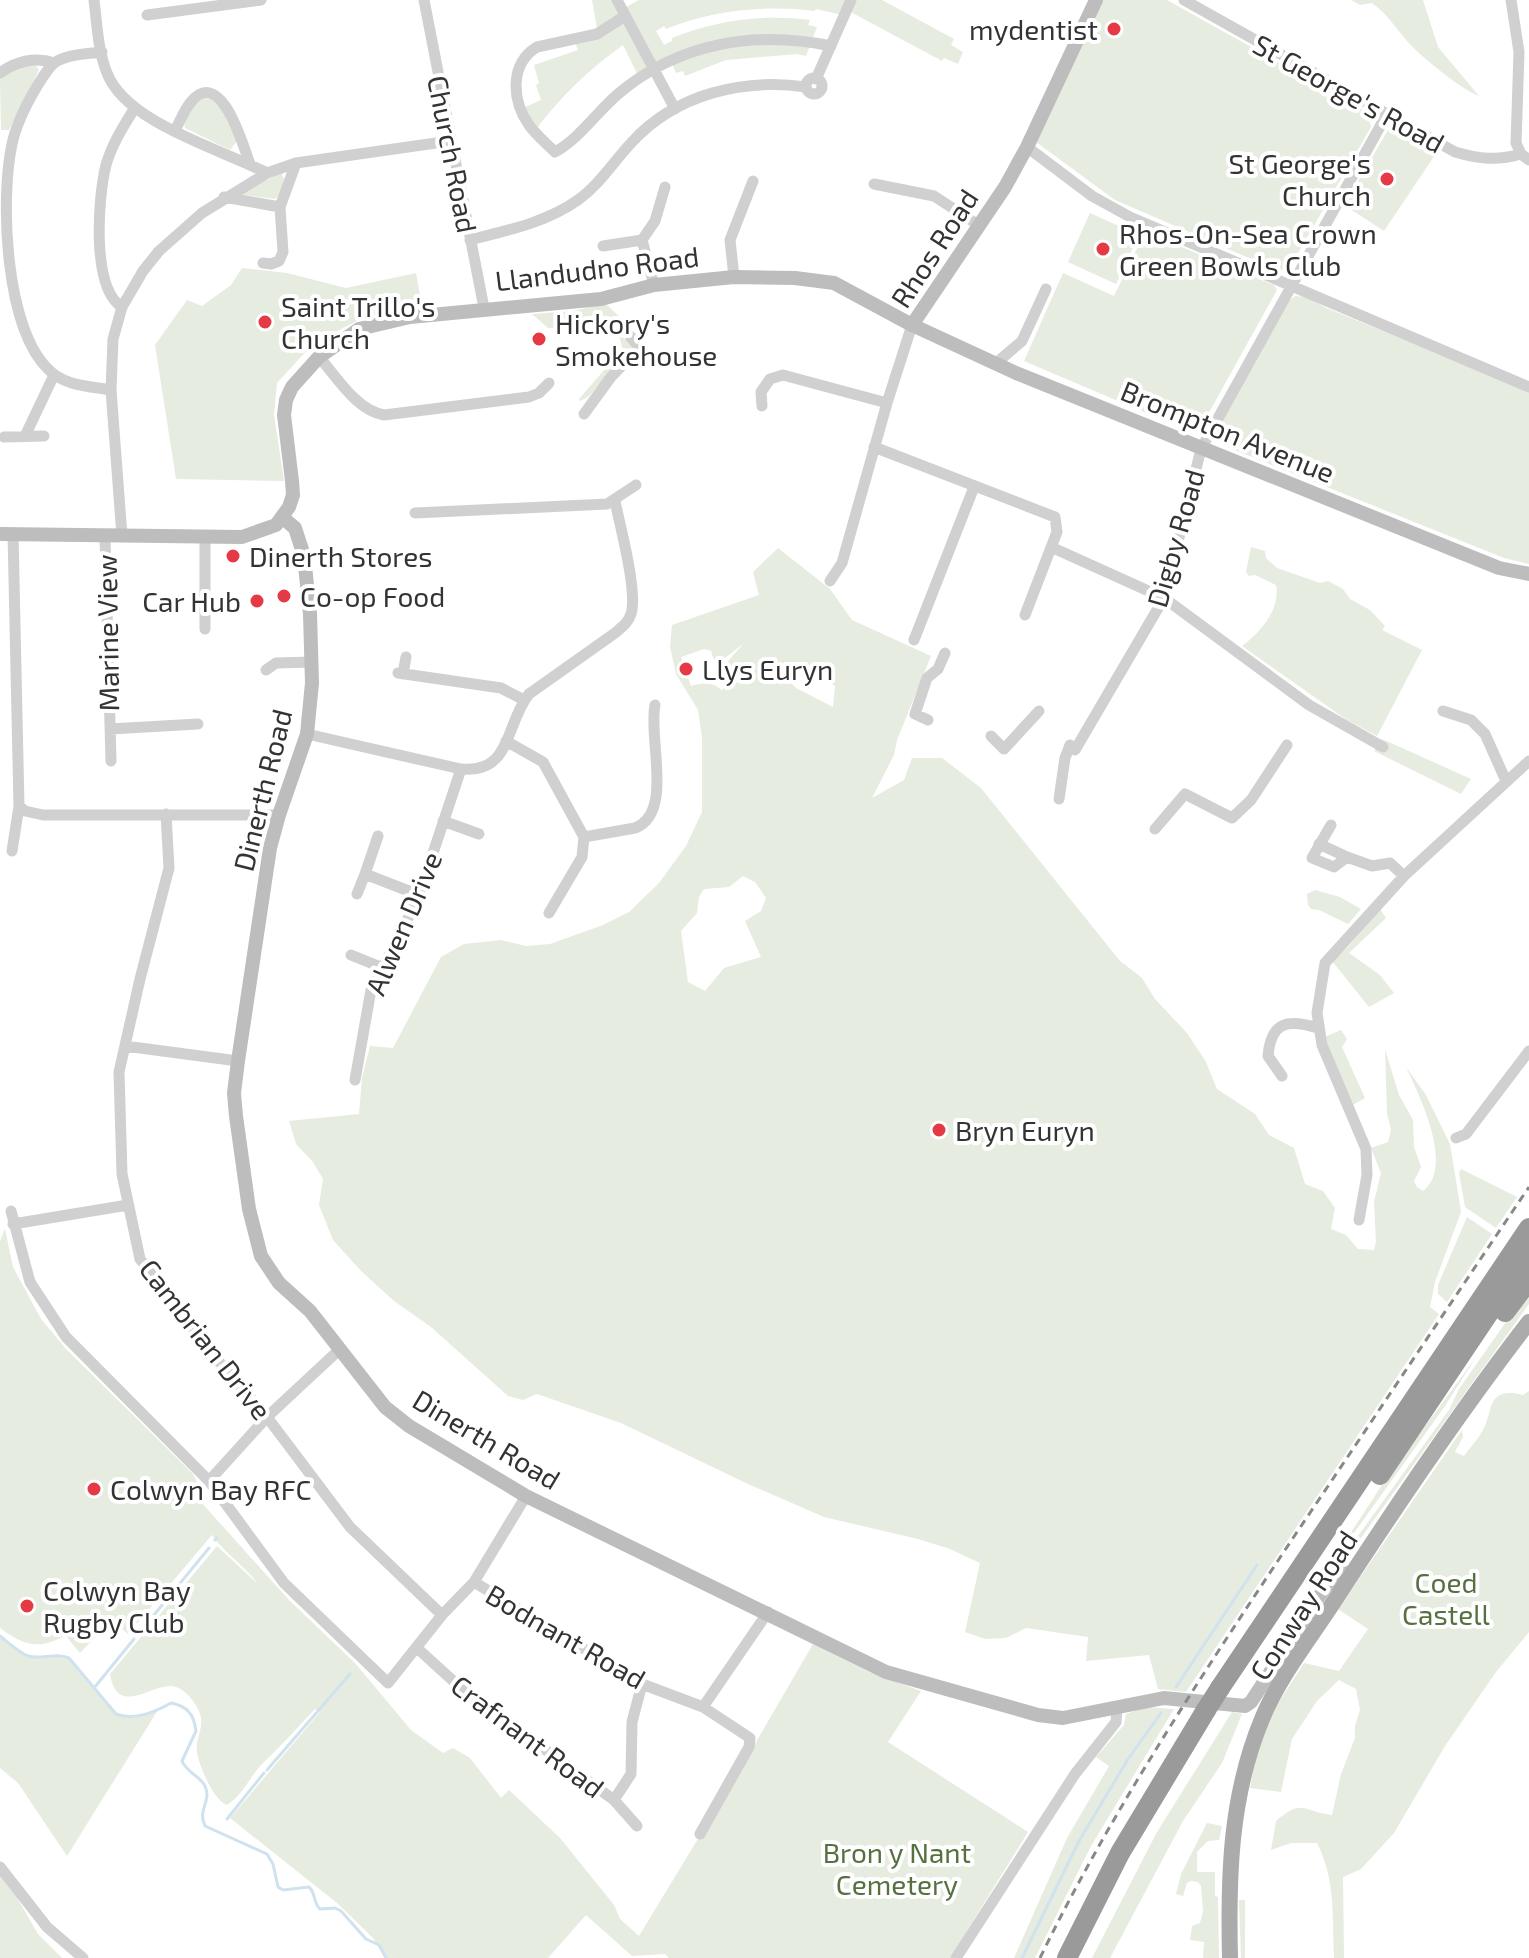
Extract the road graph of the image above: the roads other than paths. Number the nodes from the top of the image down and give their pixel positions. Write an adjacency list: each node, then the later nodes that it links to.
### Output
1 (94, 0): 12 (street)
2 (261, 0): 9 (street)
3 (424, 0): 21 (street, Church Road)
4 (617, 0): 10 (street)
5 (851, 0): 11 (street)
6 (1096, 0): 23 (main road, Rhos Road)
7 (1184, 0): 18 (street, St George's Road)
8 (1511, 0): 24 (street)
9 (147, 15)
10 (625, 16): 14 (street); 14 (street)
11 (831, 46): 14 (street); 17 (street)
12 (102, 52): 13 (street); 16 (street)
13 (54, 63): 15 (street); 22 (street)
14 (653, 69): 17 (street)
15 (0, 73)
16 (134, 109): 19 (street); 42 (street)
17 (675, 109): 34 (street)
18 (1387, 114): 24 (street, St George's Road); 40 (street, Digby Road)
19 (175, 131): 26 (street); 26 (street)
20 (0, 135): 22 (street)
21 (450, 141): 25 (street); 34 (street, Church Road)
22 (12, 143): 48 (street)
23 (1027, 147): 33 (main road, Rhos Road); 40 (street)
24 (1525, 157)
25 (296, 163): 27 (street); 32 (street)
26 (250, 164): 27 (street)
27 (267, 173): 31 (street)
28 (753, 181): 38 (street)
29 (874, 184): 33 (street)
30 (665, 187): 35 (street)
31 (224, 197): 32 (street); 42 (street)
32 (280, 207): 37 (street)
33 (980, 226): 44 (main road, Rhos Road)
34 (470, 240): 43 (street, Church Road)
35 (642, 240): 36 (street); 39 (street)
36 (603, 246)
37 (263, 263)
38 (734, 277): 39 (main road, Llandudno Road); 44 (main road, Llandudno Road)
39 (654, 285): 43 (main road, Llandudno Road)
40 (1291, 285): 50 (street); 59 (street, Digby Road)
41 (1046, 289): 47 (street)
42 (122, 307): 51 (street)
43 (484, 308): 46 (main road, Llandudno Road)
44 (912, 325): 47 (main road, Brompton Avenue); 52 (street, Rhos Road)
45 (630, 336): 54 (street)
46 (319, 357): 49 (street); 64 (main road, Llandudno Road)
47 (995, 364): 59 (main road, Brompton Avenue)
48 (54, 375): 51 (street); 55 (street)
49 (549, 383)
50 (1529, 387)
51 (111, 390): 66 (street)
52 (887, 403): 53 (street); 58 (street, Rhos Road)
53 (762, 406)
54 (584, 414)
55 (25, 436): 56 (street); 57 (street)
56 (44, 436)
57 (4, 437)
58 (874, 447): 61 (street); 71 (street, Rhos Road)
59 (1201, 449): 70 (main road, Brompton Avenue); 72 (street, Digby Road)
60 (636, 485): 62 (street)
61 (974, 487): 69 (street); 75 (street)
62 (615, 501): 63 (street); 82 (street)
63 (415, 513)
64 (283, 518): 68 (main road); 79 (main road, Dinerth Road)
65 (7, 534): 67 (main road); 80 (street)
66 (122, 536): 67 (main road); 68 (main road)
67 (105, 537): 88 (street, Marine View)
68 (205, 537): 74 (street)
69 (1051, 547): 72 (street); 73 (street)
70 (1529, 574)
71 (830, 581)
72 (1164, 598): 93 (street); 98 (street, Digby Road)
73 (1025, 615)
74 (205, 629)
75 (914, 640)
76 (945, 653): 86 (street)
77 (406, 657): 82 (street)
78 (0, 662): 80 (street)
79 (312, 662): 81 (street); 89 (main road, Dinerth Road)
80 (14, 663): 99 (street)
81 (264, 671)
82 (524, 700): 91 (street)
83 (655, 705): 107 (street)
84 (1039, 711): 90 (street)
85 (1443, 711): 97 (street)
86 (928, 720)
87 (198, 724): 88 (street, Marine View)
88 (110, 729): 94 (street, Marine View)
89 (307, 734): 96 (street); 101 (main road, Dinerth Road)
90 (991, 736)
91 (506, 741): 96 (street); 107 (street)
92 (1287, 745): 104 (street)
93 (1383, 747)
94 (111, 761)
95 (1529, 761): 97 (street)
96 (461, 769): 102 (street, Alwen Drive)
97 (1506, 781): 110 (street)
98 (1059, 799)
99 (19, 806): 100 (street); 108 (street)
100 (166, 814): 101 (street); 117 (street, Cambrian Drive)
101 (279, 815): 119 (main road, Dinerth Road)
102 (443, 821): 105 (street); 112 (street, Alwen Drive)
103 (1331, 825): 110 (street)
104 (1155, 829)
105 (479, 834)
106 (378, 836): 109 (street)
107 (584, 837): 113 (street)
108 (12, 851)
109 (365, 874): 111 (street); 112 (street)
110 (1404, 876): 116 (street)
111 (357, 894)
112 (419, 895): 115 (street, Alwen Drive)
113 (549, 913)
114 (351, 955): 115 (street)
115 (383, 968): 121 (street, Alwen Drive)
116 (1318, 1028): 120 (street); 125 (street)
117 (125, 1046): 119 (street); 123 (street, Cambrian Drive)
118 (1529, 1051): 122 (street)
119 (238, 1061): 131 (main road, Dinerth Road)
120 (1282, 1076)
121 (355, 1080)
122 (1456, 1138)
123 (128, 1205): 126 (street); 133 (street, Cambrian Drive)
124 (11, 1211): 126 (street)
125 (1359, 1220)
126 (13, 1224): 134 (street)
127 (1529, 1228): 142 (highway)
128 (1529, 1253): 132 (highway)
129 (1529, 1280): 132 (highway)
130 (1529, 1322): 136 (main road, Conway Road)
131 (340, 1349): 133 (street); 135 (main road, Dinerth Road)
132 (1441, 1387): 142 (highway)
133 (267, 1417): 134 (street); 139 (street, Cambrian Drive)
134 (209, 1481): 140 (street)
135 (526, 1496): 137 (street); 138 (main road, Dinerth Road)
136 (1353, 1571): 144 (main road, Dinerth Road); 154 (main road, Conway Road)
137 (474, 1582): 139 (street); 141 (street, Bodnant Road)
138 (768, 1612): 143 (street); 144 (main road, Dinerth Road)
139 (442, 1615): 140 (street)
140 (417, 1648): 146 (street, Crafnant Road)
141 (642, 1684): 143 (street, Bodnant Road); 146 (street)
142 (1226, 1691): 145 (highway, bridge)
143 (703, 1707): 148 (street, Bodnant Road)
144 (1117, 1709): 151 (street)
145 (1213, 1712): 152 (highway); 153 (highway)
146 (614, 1800): 147 (street, Crafnant Road)
147 (637, 1826)
148 (700, 1834)
149 (0, 1867): 150 (street)
150 (83, 1958)
151 (956, 1958)
152 (1067, 1958)
153 (1082, 1958)
154 (1230, 1958)

